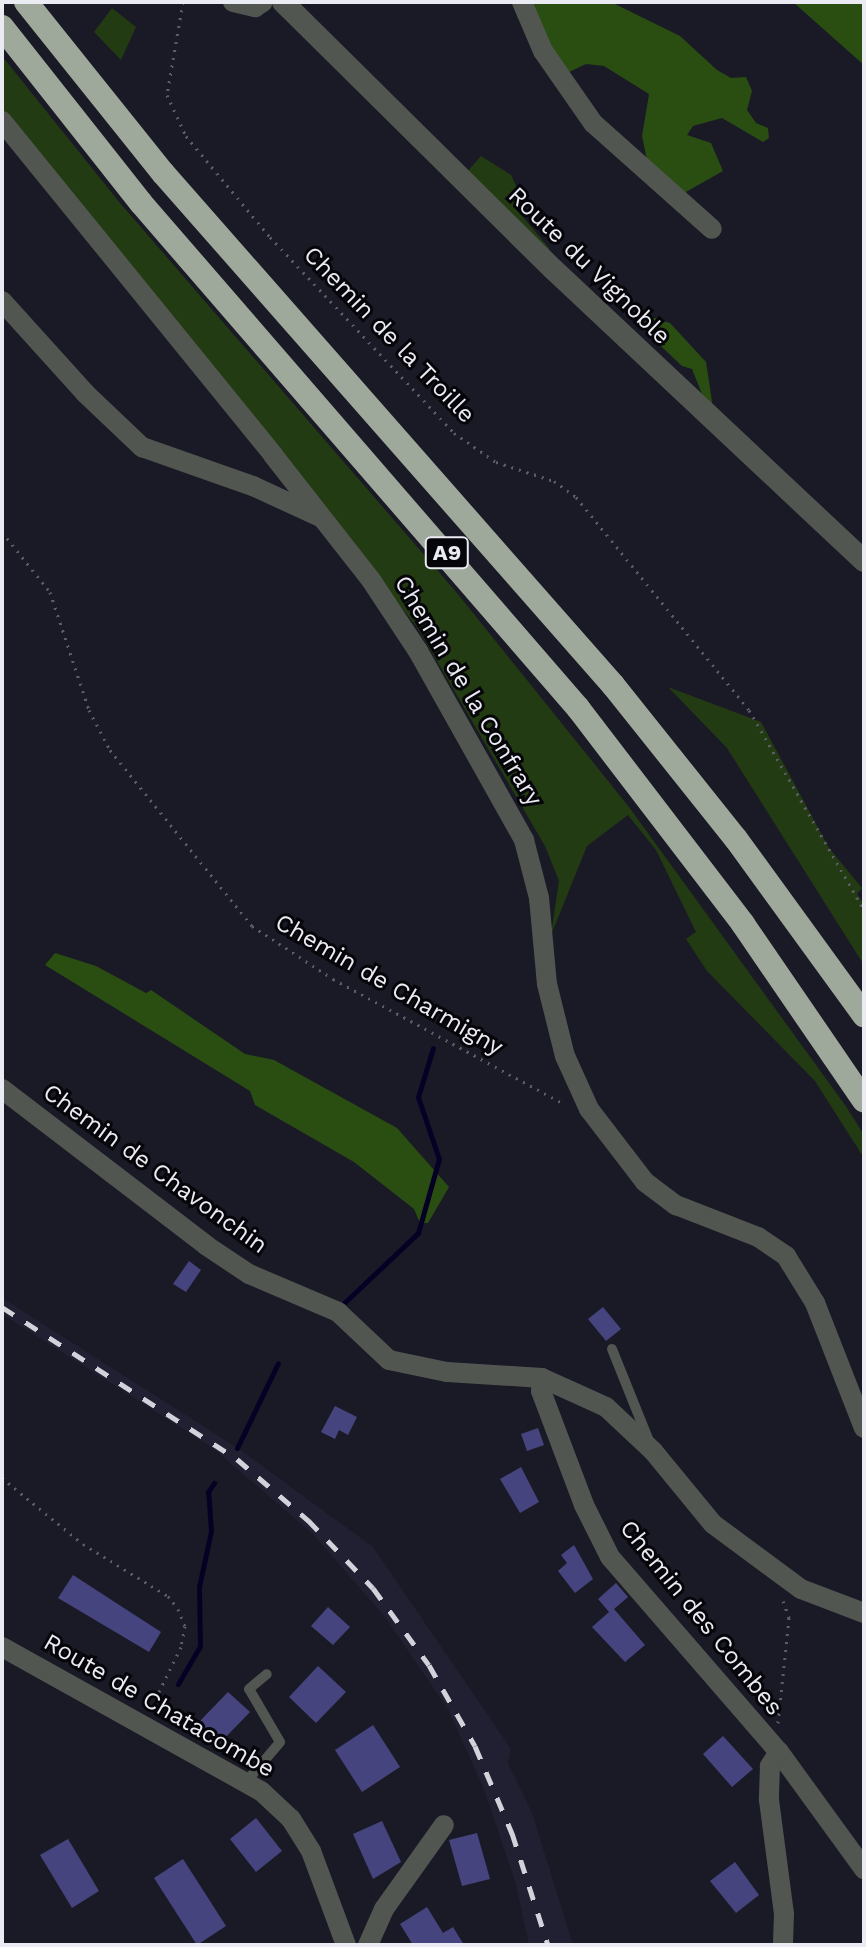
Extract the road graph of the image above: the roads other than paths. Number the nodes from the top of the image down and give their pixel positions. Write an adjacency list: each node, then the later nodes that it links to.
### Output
1 (26, 2): 12 (highway, A9)
2 (233, 2): 3 (street)
3 (263, 2)
4 (522, 2): 8 (street)
5 (285, 3): 11 (street, Route du Vignoble)
6 (2, 27): 14 (highway, A9)
7 (2, 121): 10 (street, Chemin de la Confrary)
8 (712, 229)
9 (2, 301): 10 (street)
10 (320, 517): 17 (street, Chemin de la Confrary)
11 (864, 561)
12 (864, 1015)
13 (2, 1089): 16 (street, Chemin de Chavonchin)
14 (864, 1101)
15 (612, 1349): 18 (lane)
16 (542, 1378): 18 (street); 22 (street, Chemin des Combes)
17 (864, 1428)
18 (653, 1451): 19 (street)
19 (864, 1613)
20 (2, 1647): 23 (street, Route de Chatacombe)
21 (267, 1674): 23 (lane)
22 (778, 1742): 25 (street, Chemin des Combes); 28 (street)
23 (246, 1782): 26 (street, Route de Chatacombe)
24 (444, 1825): 27 (street)
25 (864, 1869)
26 (346, 1945)
27 (368, 1945)
28 (783, 1945)

